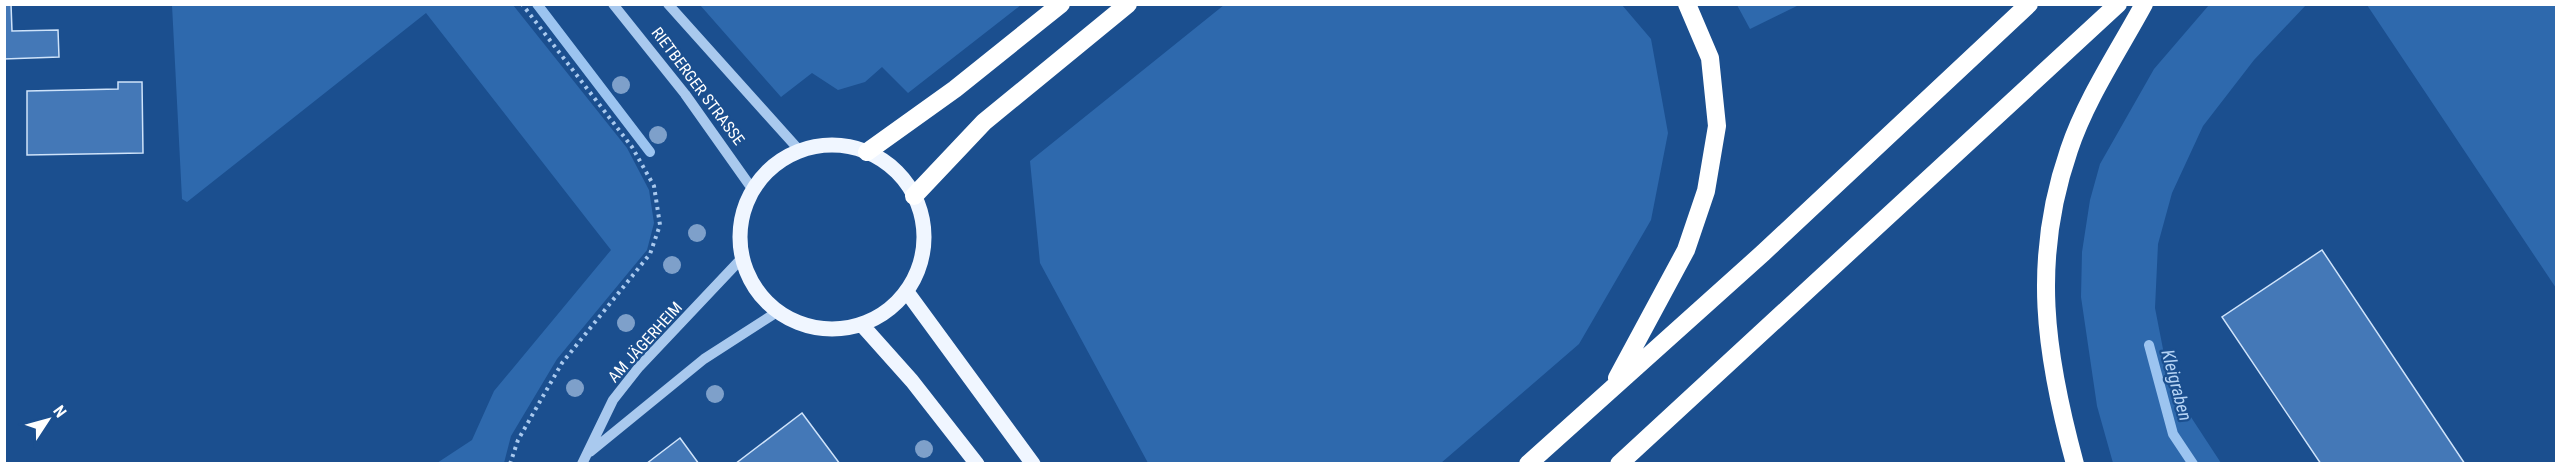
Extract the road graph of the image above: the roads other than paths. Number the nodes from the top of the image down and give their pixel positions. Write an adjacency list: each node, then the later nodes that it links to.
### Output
1 (613, 4): 11 (street, RIETBERGER STRASSE)
2 (668, 4): 9 (street, RIETBERGER STRASSE)
3 (1061, 4): 10 (highway)
4 (1128, 4): 12 (highway)
5 (1687, 4): 17 (highway)
6 (2029, 4): 17 (highway)
7 (2118, 4): 22 (highway)
8 (2144, 4): 23 (highway)
9 (800, 151): 10 (main road); 11 (main road)
10 (867, 152): 12 (main road)
11 (753, 190): 13 (main road)
12 (914, 196): 14 (main road)
13 (742, 258): 15 (main road); 18 (street, AM JÄGERHEIM)
14 (907, 292): 16 (main road); 20 (main road)
15 (777, 312): 16 (main road); 18 (street, AM JÄGERHEIM)
16 (862, 325): 19 (main road)
17 (1611, 390): 21 (highway)
18 (584, 460)
19 (977, 464)
20 (1033, 464)
21 (1528, 464)
22 (1619, 464)
23 (2075, 464)

